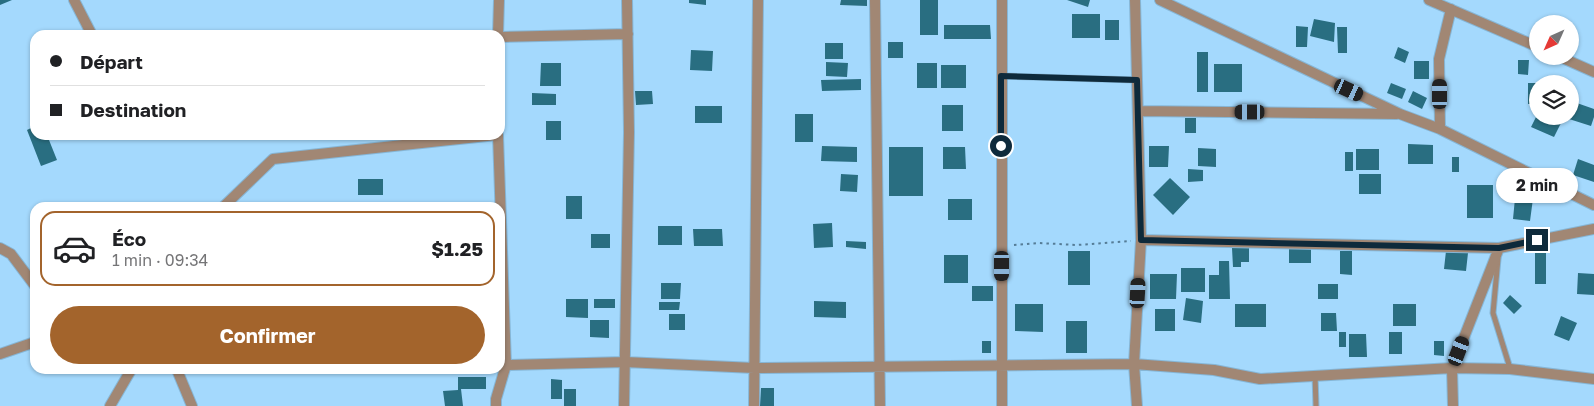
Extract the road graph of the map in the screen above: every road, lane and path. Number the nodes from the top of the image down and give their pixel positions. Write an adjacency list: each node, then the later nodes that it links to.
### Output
1 (74, 0): 11 (street)
2 (499, 0): 12 (street)
3 (627, 0): 13 (street)
4 (758, 0): 42 (street)
5 (875, 0): 43 (street)
6 (1002, 0): 18 (street)
7 (1135, 0): 19 (street)
8 (1160, 0): 21 (street)
9 (1429, 0): 10 (street)
10 (1451, 9): 15 (street); 22 (street)
11 (89, 30)
12 (499, 30)
13 (628, 34): 14 (street); 37 (street)
14 (505, 36)
15 (1529, 43)
16 (1578, 65): 17 (street)
17 (1594, 72)
18 (1001, 76): 19 (lane); 30 (street)
19 (1137, 80): 20 (street)
20 (1138, 111): 21 (street); 29 (street)
21 (1400, 114): 22 (street)
22 (1440, 130): 27 (street)
23 (450, 140): 25 (street)
24 (497, 140): 26 (street)
25 (228, 202)
26 (499, 202)
27 (1594, 205)
28 (1594, 229): 32 (street)
29 (1141, 240): 30 (path); 32 (street); 38 (street)
30 (1002, 246): 40 (street)
31 (0, 248): 33 (street)
32 (1499, 248): 44 (street); 45 (lane)
33 (30, 279)
34 (30, 344): 36 (street)
35 (505, 344): 39 (street)
36 (0, 354)
37 (625, 362): 39 (street); 42 (street); 54 (street)
38 (1134, 364): 40 (street); 49 (street); 58 (street)
39 (506, 365): 41 (street)
40 (1003, 366): 43 (street); 57 (street)
41 (505, 368)
42 (754, 368): 43 (street); 55 (street)
43 (879, 368): 56 (street)
44 (1452, 368): 45 (street); 49 (street); 60 (street)
45 (1510, 369): 50 (street)
46 (129, 374): 51 (street)
47 (179, 374): 52 (street)
48 (503, 374): 53 (street)
49 (1315, 375): 59 (lane)
50 (1594, 379)
51 (110, 406)
52 (192, 406)
53 (496, 406)
54 (624, 406)
55 (754, 406)
56 (880, 406)
57 (1002, 406)
58 (1137, 406)
59 (1316, 406)
60 (1453, 406)

